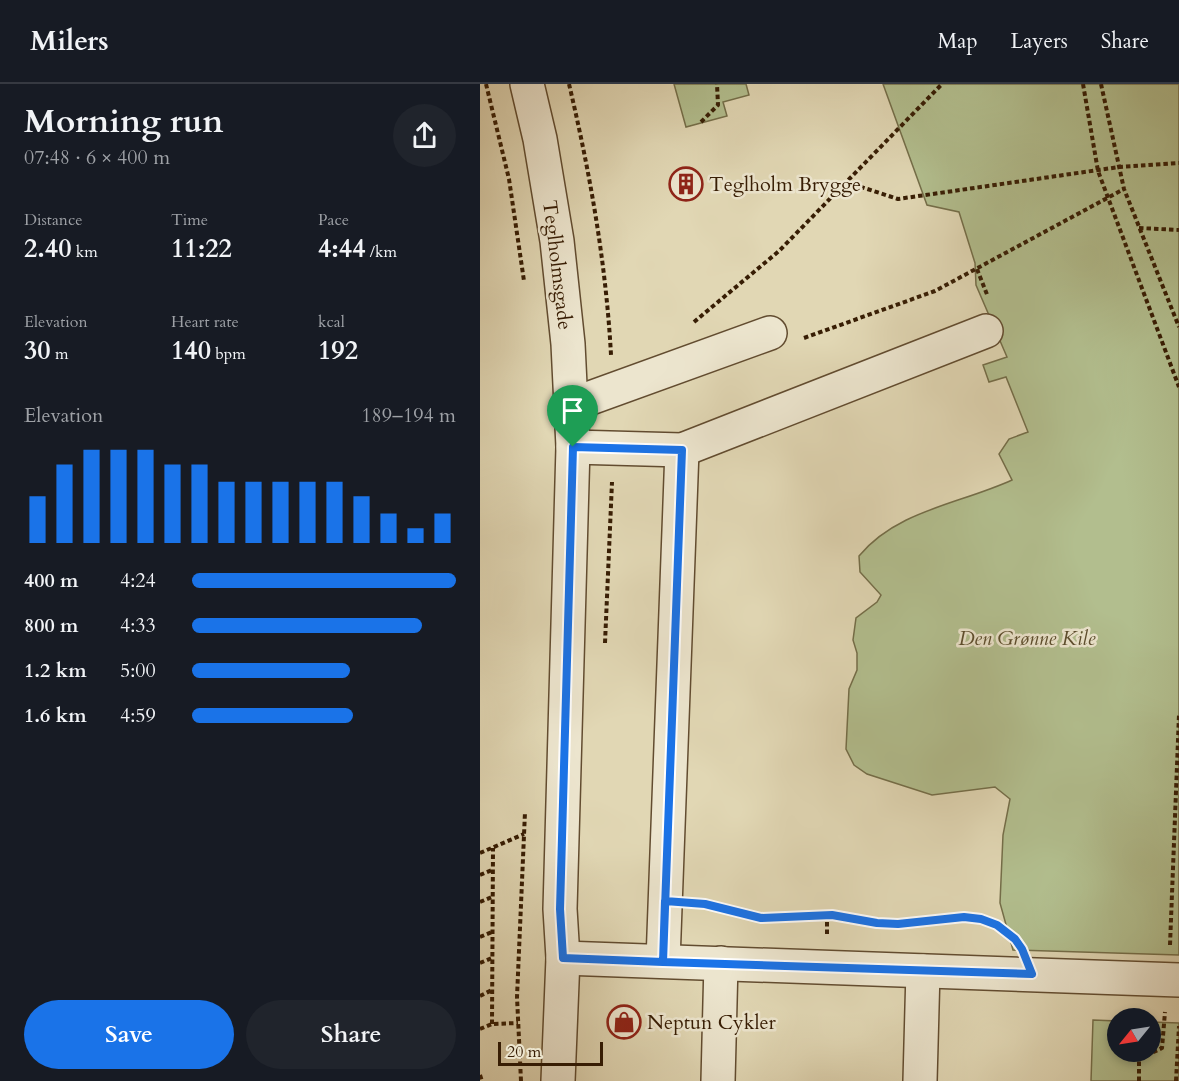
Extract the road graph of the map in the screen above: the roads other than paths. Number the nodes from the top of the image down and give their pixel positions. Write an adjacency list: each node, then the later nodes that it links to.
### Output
1 (527, 84): 4 (street, Teglholmsgade)
2 (986, 331): 6 (street)
3 (770, 333): 4 (street)
4 (571, 405): 5 (street, Teglholmsgade)
5 (573, 447): 6 (street); 7 (street, Teglholmsgade)
6 (682, 450): 8 (street)
7 (563, 958): 8 (street); 12 (street, Teglholmsgade)
8 (663, 962): 9 (street)
9 (722, 963): 10 (street); 13 (street)
10 (923, 971): 11 (street); 14 (street)
11 (1174, 979)
12 (558, 1081)
13 (718, 1081)
14 (920, 1081)

